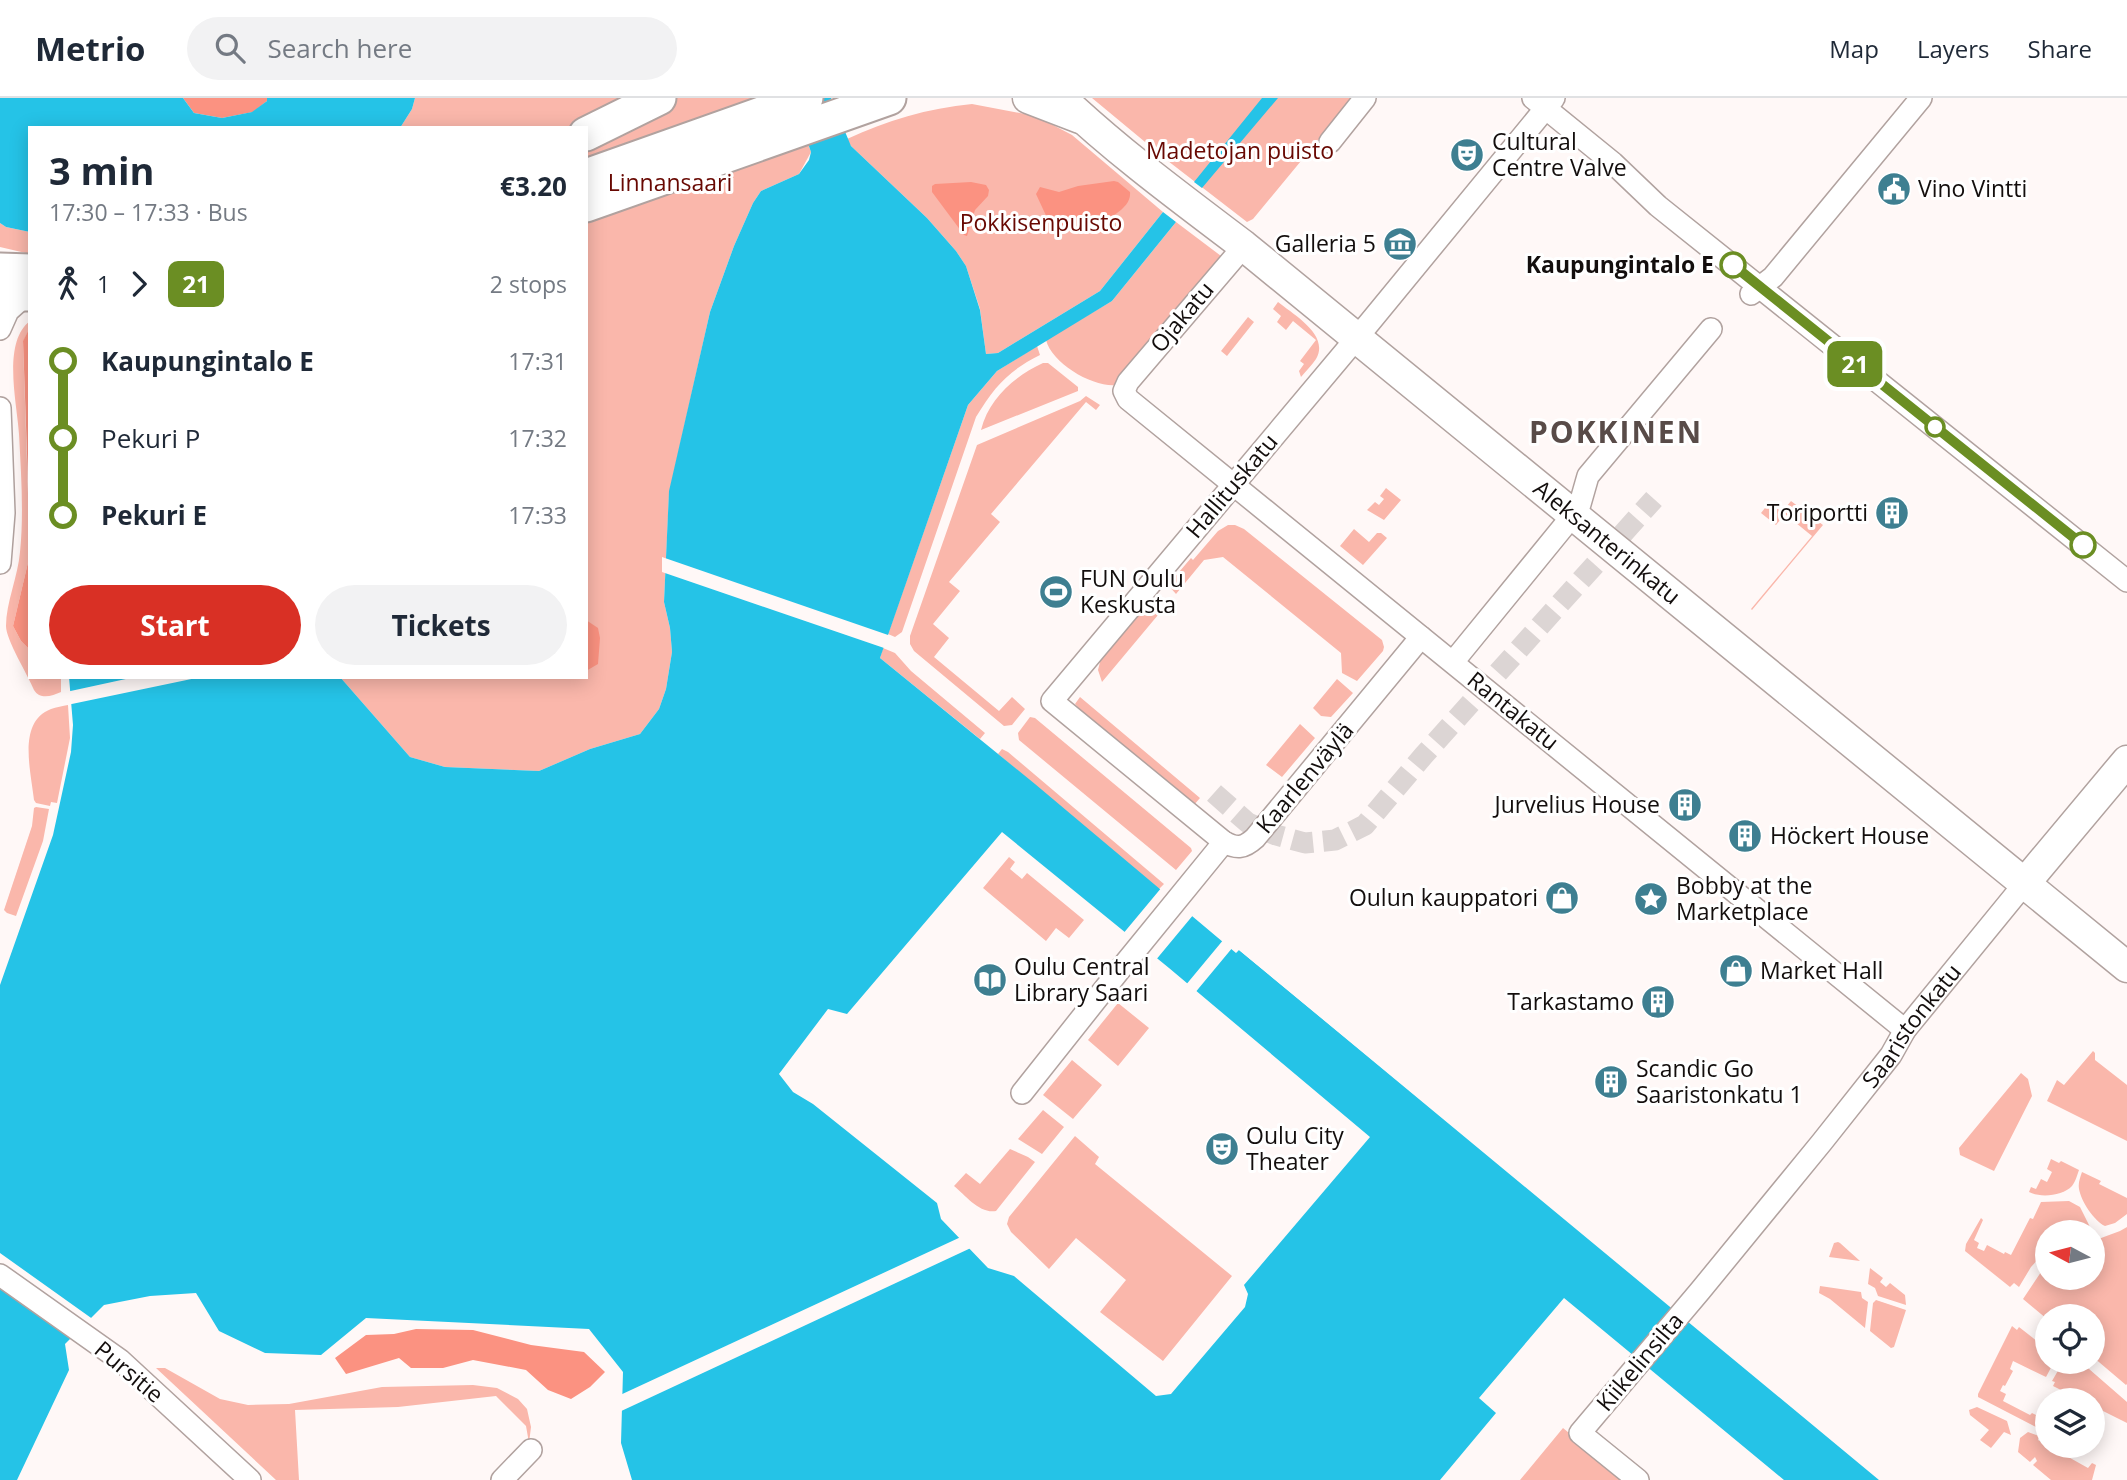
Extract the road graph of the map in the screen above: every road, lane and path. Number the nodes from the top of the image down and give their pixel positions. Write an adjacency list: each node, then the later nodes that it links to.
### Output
1 (806, 98): 10 (main road)
2 (1028, 98): 9 (main road, Aleksanterinkatu)
3 (1061, 98): 9 (main road, Aleksanterinkatu)
4 (1365, 98): 12 (street)
5 (1921, 98): 18 (street)
6 (1545, 101): 18 (street); 21 (street, Hallituskatu)
7 (877, 102): 10 (main road)
8 (649, 103): 11 (main road)
9 (1085, 120): 15 (main road, Aleksanterinkatu)
10 (778, 123): 13 (main road); 14 (main road)
11 (588, 133)
12 (1330, 142)
13 (588, 175)
14 (588, 204)
15 (1244, 246): 21 (main road, Aleksanterinkatu); 22 (street, Ojakatu)
16 (0, 270): 17 (main road)
17 (22, 288): 19 (street)
18 (1756, 291): 27 (street)
19 (0, 329)
20 (1711, 329): 25 (street)
21 (1356, 338): 24 (street, Hallituskatu); 25 (main road, Aleksanterinkatu)
22 (1124, 391): 24 (street, Rantakatu)
23 (0, 408): 26 (street)
24 (1233, 486): 28 (street, Rantakatu); 31 (street, Hallituskatu)
25 (1573, 515): 29 (street); 32 (main road, Aleksanterinkatu)
26 (0, 563)
27 (2127, 580)
28 (1421, 638): 29 (street, Rantakatu); 31 (street, Kaarlenväylä)
29 (1453, 662): 34 (street, Rantakatu)
30 (2127, 761): 32 (main road, Saaristonkatu)
31 (1224, 842): 35 (street, Kaarlenväylä)
32 (2025, 883): 33 (main road, Aleksanterinkatu); 34 (street, Saaristonkatu)
33 (2127, 967)
34 (1905, 1030): 37 (street, Saaristonkatu)
35 (1022, 1093)
36 (0, 1275): 39 (street, Pursitie)
37 (1700, 1291): 41 (street, Kiikelinsilta)
38 (531, 1450): 40 (street)
39 (250, 1480)
40 (502, 1480)
41 (1638, 1480)

